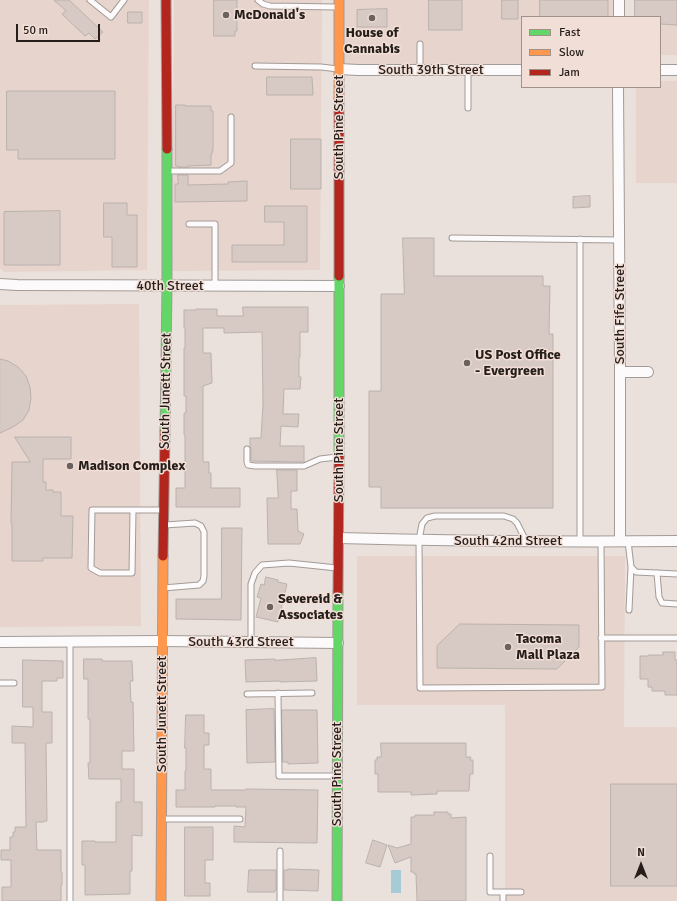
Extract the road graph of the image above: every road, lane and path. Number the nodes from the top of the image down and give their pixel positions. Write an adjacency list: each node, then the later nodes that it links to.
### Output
1 (90, 0): 2 (lane)
2 (124, 0)
3 (166, 0): 21 (street, South Junett Street)
4 (258, 0): 8 (lane)
5 (290, 0): 8 (lane)
6 (619, 0): 9 (street)
7 (338, 4): 8 (lane); 12 (street, South Pine Street)
8 (290, 7)
9 (619, 16)
10 (420, 44): 13 (lane)
11 (255, 66): 12 (lane)
12 (339, 69): 13 (street, South 39th Street); 29 (street, South Pine Street)
13 (420, 70): 14 (street, South 39th Street)
14 (468, 70): 15 (street, South 39th Street); 19 (lane)
15 (521, 70)
16 (661, 70): 17 (street)
17 (677, 70)
18 (618, 88): 25 (street, South Fife Street)
19 (468, 108)
20 (231, 117): 21 (lane)
21 (167, 171): 27 (street, South Junett Street)
22 (189, 224): 28 (lane)
23 (452, 238): 24 (lane)
24 (580, 239): 25 (lane); 43 (lane)
25 (619, 240): 30 (street, South Fife Street)
26 (0, 284): 27 (street, 40th Street)
27 (167, 286): 28 (street, 40th Street); 35 (street, South Junett Street)
28 (214, 286): 29 (street, 40th Street)
29 (339, 286): 33 (street, South Pine Street)
30 (620, 372): 31 (street); 41 (street, South Fife Street)
31 (648, 372)
32 (247, 449): 33 (lane)
33 (338, 457): 37 (street, South Pine Street)
34 (132, 510): 34 (lane); 35 (lane)
35 (164, 510): 36 (street, South Junett Street)
36 (163, 525): 48 (street, South Junett Street); 48 (lane)
37 (338, 538): 38 (street, South 42nd Street); 45 (street, South Pine Street)
38 (419, 540): 39 (street, South 42nd Street); 39 (lane); 51 (lane)
39 (526, 541): 43 (street, South 42nd Street)
40 (600, 541): 41 (street, South 42nd Street); 43 (street, South 42nd Street); 51 (lane)
41 (624, 541): 42 (street, South 42nd Street); 44 (lane)
42 (677, 541)
43 (580, 542)
44 (631, 567): 46 (lane); 50 (lane)
45 (338, 568): 56 (lane); 57 (street, South Pine Street)
46 (657, 573): 47 (lane); 49 (lane)
47 (677, 574)
48 (162, 588): 53 (street, South Junett Street)
49 (677, 604)
50 (630, 610)
51 (601, 638): 52 (lane)
52 (677, 638)
53 (162, 641): 55 (street, South 43rd Street); 56 (street, South 43rd Street); 64 (street, South Junett Street)
54 (0, 642): 55 (street, South 43rd Street)
55 (70, 642): 70 (lane)
56 (251, 642): 57 (street, South 43rd Street)
57 (338, 643): 63 (street, South Pine Street)
58 (0, 683): 59 (lane)
59 (14, 683)
60 (278, 693): 61 (lane); 62 (lane); 63 (lane)
61 (312, 693)
62 (247, 694)
63 (337, 776): 73 (street, South Pine Street)
64 (162, 819): 65 (lane); 71 (street, South Junett Street)
65 (240, 819)
66 (280, 852): 72 (lane)
67 (490, 856): 68 (lane)
68 (503, 892): 69 (lane); 74 (lane)
69 (521, 892)
70 (70, 901)
71 (162, 901)
72 (280, 901)
73 (337, 901)
74 (503, 901)

